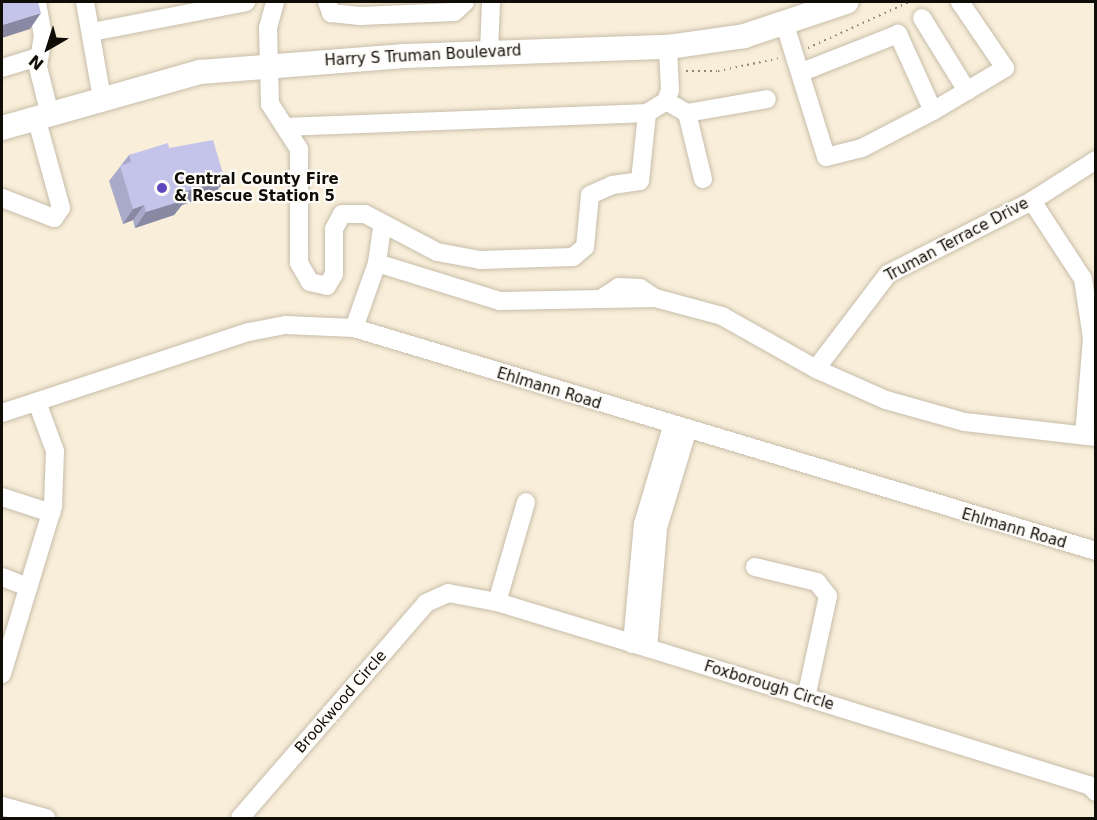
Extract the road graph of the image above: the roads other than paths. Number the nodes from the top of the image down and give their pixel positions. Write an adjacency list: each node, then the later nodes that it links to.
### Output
1 (38, 2): 16 (street)
2 (85, 2): 13 (street)
3 (246, 2): 13 (street)
4 (275, 2): 17 (street)
5 (327, 2): 6 (street)
6 (465, 2)
7 (491, 2): 15 (street)
8 (846, 2): 10 (main road, Harry S Truman Boulevard)
9 (964, 3): 20 (street)
10 (820, 7): 12 (main road, Harry S Truman Boulevard)
11 (922, 18): 20 (street)
12 (785, 25): 14 (main road, Harry S Truman Boulevard); 19 (street)
13 (92, 32): 21 (street)
14 (668, 46): 15 (main road, Harry S Truman Boulevard); 23 (street)
15 (489, 52): 17 (main road, Harry S Truman Boulevard)
16 (39, 57): 18 (street); 27 (street)
17 (270, 65): 21 (main road, Harry S Truman Boulevard); 29 (street)
18 (2, 68)
19 (802, 72): 24 (street); 24 (street)
20 (967, 91): 24 (street)
21 (102, 98): 27 (main road, Harry S Truman Boulevard)
22 (767, 99): 26 (street)
23 (666, 101): 25 (street); 26 (street)
24 (933, 111)
25 (647, 113): 29 (street); 34 (street)
26 (687, 113): 31 (street)
27 (43, 116): 28 (main road, Harry S Truman Boulevard); 32 (street)
28 (2, 128)
29 (286, 128): 34 (street)
30 (1095, 160): 33 (street, Truman Terrace Drive)
31 (703, 178)
32 (2, 198)
33 (1032, 201): 37 (street, Truman Terrace Drive); 41 (street)
34 (382, 227): 35 (street)
35 (377, 263): 36 (street); 37 (street)
36 (354, 328): 38 (street, Ehlmann Road); 40 (street, Ehlmann Road)
37 (816, 369): 41 (street)
38 (37, 402): 39 (street, Ehlmann Road); 44 (street)
39 (2, 412)
40 (679, 429): 45 (street, Ehlmann Road); 51 (street)
41 (1090, 436)
42 (2, 497): 44 (street)
43 (526, 501): 50 (street)
44 (51, 513): 48 (street)
45 (1095, 551)
46 (755, 567): 53 (street)
47 (2, 577): 48 (street)
48 (28, 587): 52 (street)
49 (447, 593): 50 (street, Foxborough Circle); 57 (street, Brookwood Circle)
50 (497, 602): 51 (street, Foxborough Circle)
51 (640, 646): 53 (street, Foxborough Circle)
52 (2, 674)
53 (806, 698): 54 (street, Foxborough Circle)
54 (1092, 789)
55 (2, 806): 56 (street)
56 (46, 819)
57 (240, 819)

